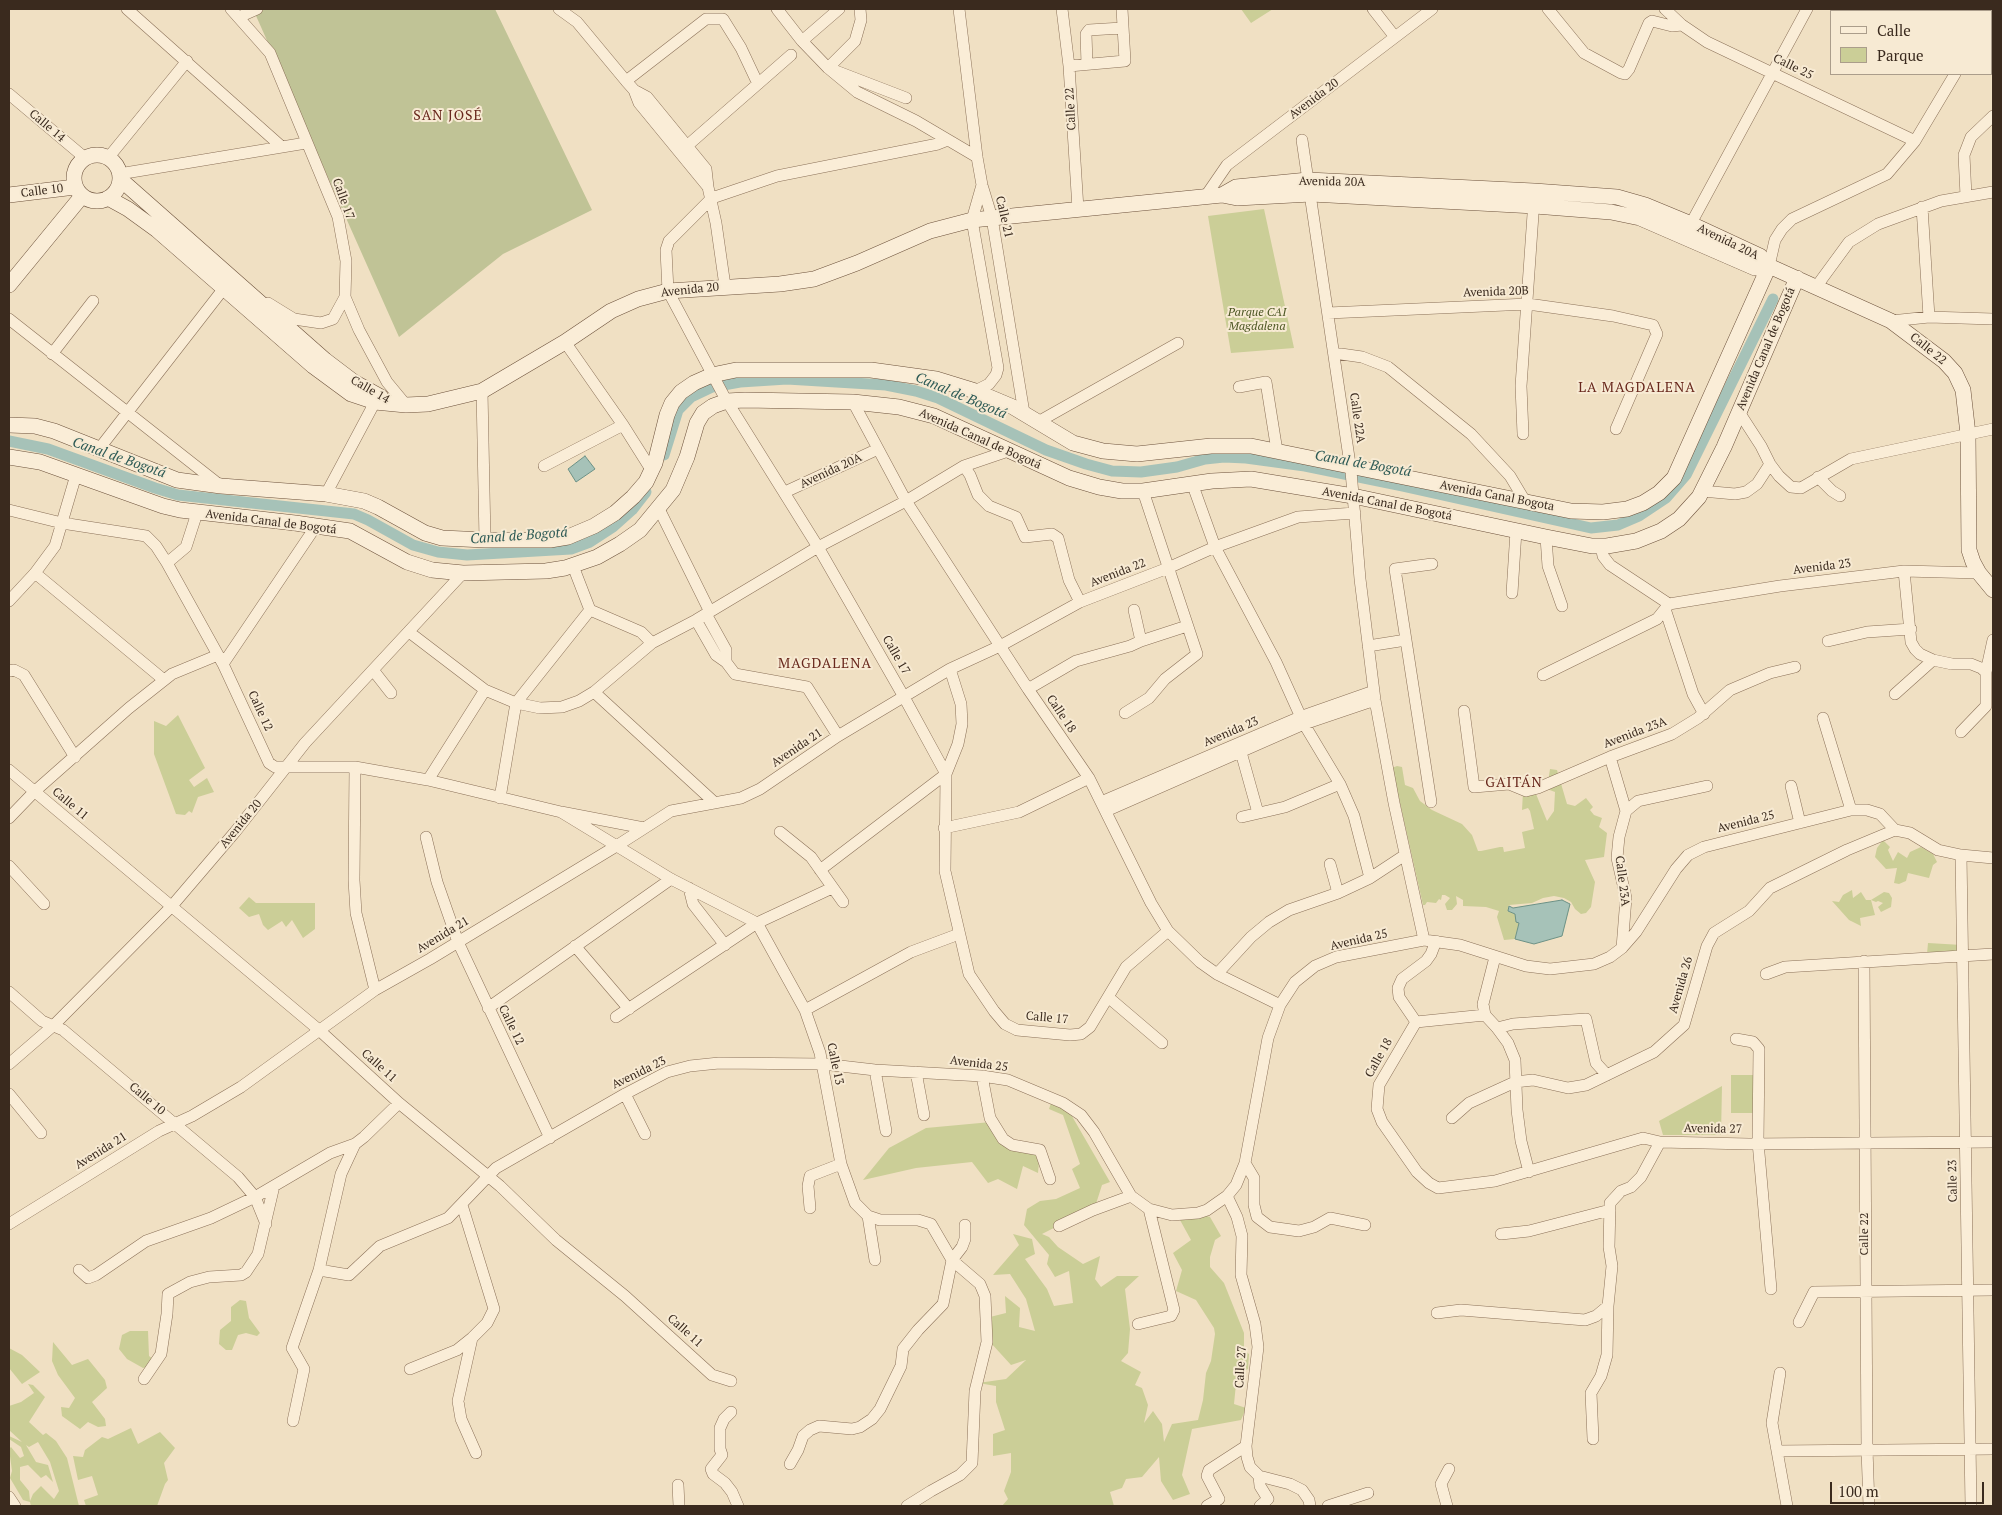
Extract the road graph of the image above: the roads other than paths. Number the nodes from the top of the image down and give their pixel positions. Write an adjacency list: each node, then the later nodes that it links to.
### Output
1 (127, 9): 24 (street)
2 (257, 9): 16 (street)
3 (559, 9): 18 (street)
4 (570, 9): 18 (street)
5 (777, 9): 22 (street)
6 (839, 9): 22 (street)
7 (860, 9): 27 (street)
8 (958, 9): 41 (street)
9 (1062, 9): 26 (street, Calle 22)
10 (1122, 9): 20 (street)
11 (1373, 9): 21 (street)
12 (1432, 9): 21 (street, Avenida 20)
13 (1548, 9): 19 (street)
14 (1665, 9): 19 (street, Calle 25)
15 (1807, 9): 28 (street)
16 (235, 13): 38 (street, Calle 17)
17 (704, 14): 30 (street); 31 (street)
18 (576, 22): 31 (street)
19 (1682, 25): 28 (street, Calle 25)
20 (1122, 28): 25 (street); 25 (street)
21 (1395, 37): 53 (street, Avenida 20)
22 (802, 41): 27 (street)
23 (791, 56): 30 (street)
24 (187, 61): 40 (street); 43 (street)
25 (1087, 64): 26 (street)
26 (1068, 66): 58 (street, Calle 22)
27 (828, 68): 33 (street); 35 (street)
28 (1773, 73): 37 (street, Calle 25); 61 (street)
29 (1954, 75): 37 (street)
30 (758, 84): 39 (street)
31 (630, 85): 39 (street); 46 (street)
32 (9, 94): 42 (street, Calle 14)
33 (906, 98)
34 (1993, 116): 52 (street)
35 (948, 140): 41 (street); 55 (street)
36 (1302, 140): 47 (street, Calle 22A)
37 (1915, 141): 64 (street)
38 (306, 143): 40 (street); 71 (street, Calle 17)
39 (688, 145): 46 (street)
40 (282, 147): 44 (street)
41 (977, 157): 45 (street)
42 (85, 158): 43 (main road); 48 (main road)
43 (108, 158): 44 (main road)
44 (119, 177): 54 (main road); 66 (main road, Calle 14)
45 (982, 185): 59 (street, Calle 21); 60 (street, Calle 21)
46 (708, 187): 55 (street)
47 (1310, 187): 49 (main road, Avenida 20A); 53 (main road, Avenida 20A); 56 (main road, Avenida 20A); 74 (street, Calle 22A)
48 (79, 191): 51 (main road, Calle 10); 54 (main road); 67 (main road)
49 (1534, 191): 56 (street); 61 (main road, Avenida 20A)
50 (1993, 192): 52 (street)
51 (9, 196)
52 (1966, 196): 57 (street)
53 (1205, 197): 58 (main road, Avenida 20A)
54 (108, 198): 66 (main road, Calle 14)
55 (712, 198): 68 (street); 70 (street, Calle 17)
56 (1535, 206): 61 (main road, Avenida 20A); 73 (street)
57 (1922, 207): 69 (street); 75 (street)
58 (1078, 209): 59 (main road, Avenida 20A)
59 (992, 218): 60 (main road, Avenida 20A); 62 (street, Calle 21)
60 (972, 220): 63 (street, Calle 21); 68 (main road, Avenida 20)
61 (1687, 230): 64 (main road, Avenida 20A)
62 (997, 245): 63 (street); 93 (street, Calle 21)
63 (977, 248): 86 (street, Calle 21)
64 (1769, 266): 65 (main road, Calle 22); 122 (main road, Avenida Canal Bogota)
65 (1797, 278): 69 (main road, Calle 22); 92 (main road, Avenida Canal de Bogotá)
66 (228, 284): 71 (street); 88 (main road, Calle 14); 90 (main road, Calle 14); 91 (street)
67 (9, 285)
68 (725, 286): 70 (main road, Avenida 20)
69 (1816, 287): 78 (main road, Calle 22)
70 (668, 291): 79 (main road, Avenida 20); 83 (street, Calle 17)
71 (345, 297): 90 (street, Calle 17)
72 (94, 301): 82 (street)
73 (1528, 304): 74 (street, Avenida 20B); 97 (street, Avenida 20B); 99 (street)
74 (1328, 313): 81 (street, Calle 22A)
75 (1929, 317): 77 (street); 78 (street)
76 (9, 319): 82 (street)
77 (1993, 320)
78 (1891, 321): 100 (main road, Calle 22)
79 (565, 342): 85 (main road, Avenida 20); 96 (street)
80 (1178, 343): 94 (street)
81 (1334, 353): 109 (street, Calle 22A); 122 (street)
82 (52, 354): 91 (street)
83 (714, 377): 86 (main road); 87 (street, Calle 17); 110 (main road)
84 (1239, 387): 104 (street)
85 (482, 391): 90 (main road, Avenida 20); 131 (street)
86 (975, 391): 93 (main road)
87 (726, 400): 89 (main road, Avenida Canal de Bogotá); 117 (street, Calle 17); 123 (main road, Avenida Canal de Bogotá)
88 (375, 402): 90 (main road, Calle 14); 119 (street)
89 (853, 402): 102 (street, Calle 18); 103 (main road, Avenida Canal de Bogotá)
90 (401, 405)
91 (127, 412): 101 (street); 114 (street)
92 (1739, 412): 106 (street); 116 (main road, Avenida Canal de Bogotá)
93 (1024, 413): 94 (main road)
94 (1038, 422): 104 (main road)
95 (9, 425): 101 (main road)
96 (623, 425): 107 (street); 110 (street)
97 (1616, 429)
98 (1993, 429): 100 (street)
99 (1523, 434)
100 (1968, 434): 112 (street); 142 (main road, Calle 22)
101 (99, 449): 114 (main road)
102 (878, 449): 117 (street, Avenida 20A); 121 (street, Calle 18)
103 (1008, 451): 108 (street); 115 (main road, Avenida Canal de Bogotá)
104 (1277, 451): 109 (main road)
105 (9, 457): 111 (main road, Avenida Canal de Bogotá)
106 (1770, 464): 112 (street); 116 (street)
107 (544, 466)
108 (964, 466): 121 (street); 146 (street)
109 (1350, 469): 118 (street, Calle 22A); 122 (main road, Avenida Canal Bogota)
110 (652, 471): 131 (main road)
111 (76, 475): 125 (main road, Avenida Canal de Bogotá); 127 (street)
112 (1818, 477): 120 (street)
113 (1192, 483): 115 (main road, Avenida Canal de Bogotá); 118 (main road, Avenida Canal de Bogotá); 134 (street)
114 (222, 486): 119 (main road)
115 (1143, 491): 138 (street)
116 (1702, 491): 132 (main road, Avenida Canal de Bogotá)
117 (785, 492): 133 (street, Calle 17)
118 (1353, 493): 126 (street, Calle 22A); 129 (main road, Avenida Canal de Bogotá)
119 (326, 494): 131 (main road)
120 (1840, 496)
121 (906, 500): 133 (street); 159 (street, Calle 18)
122 (1525, 501)
123 (659, 509): 137 (main road, Avenida Canal de Bogotá); 151 (street)
124 (9, 510): 127 (street, Calle 12)
125 (197, 513): 128 (main road, Avenida Canal de Bogotá); 135 (street)
126 (1355, 513): 134 (street, Avenida 22); 160 (street, Calle 22A)
127 (62, 523): 135 (street, Calle 12); 140 (street)
128 (316, 526): 141 (main road, Avenida Canal de Bogotá); 162 (street)
129 (1516, 531): 130 (main road, Avenida Canal de Bogotá); 144 (street)
130 (1546, 537): 132 (main road, Avenida Canal de Bogotá); 147 (street)
131 (485, 540)
132 (1601, 546): 148 (street)
133 (818, 547): 151 (street); 176 (street, Calle 17)
134 (1215, 547): 138 (street, Avenida 22); 183 (street)
135 (168, 563): 162 (street, Calle 12)
136 (1432, 564): 155 (street)
137 (573, 566): 141 (main road, Avenida Canal de Bogotá); 149 (street)
138 (1168, 568): 146 (street, Avenida 22); 152 (street)
139 (1904, 571): 142 (street, Avenida 23); 148 (street, Avenida 23); 153 (street)
140 (35, 573): 145 (street); 170 (street)
141 (463, 573): 154 (street, Avenida 20)
142 (1980, 573): 143 (main road)
143 (1993, 590)
144 (1512, 593)
145 (9, 601)
146 (1080, 602): 159 (street, Avenida 22)
147 (1562, 606)
148 (1667, 607): 169 (street, Avenida 23); 181 (street)
149 (590, 610): 158 (street); 178 (street)
150 (1134, 610): 157 (street)
151 (704, 616): 158 (street); 185 (street)
152 (1187, 626): 157 (street); 180 (street)
153 (1911, 629): 156 (street); 163 (street)
154 (409, 632): 166 (street, Avenida 20); 172 (street)
155 (1406, 640): 160 (street); 200 (street)
156 (1828, 640)
157 (1141, 641): 171 (street)
158 (652, 644): 173 (street)
159 (1000, 646): 165 (street, Avenida 22); 171 (street, Calle 18)
160 (1368, 646): 177 (street, Calle 22A)
161 (1992, 647): 168 (street)
162 (220, 659): 170 (street); 189 (street, Calle 12)
163 (1933, 660): 168 (street); 175 (street)
164 (1795, 667): 181 (street, Avenida 23A)
165 (950, 669): 176 (street, Avenida 22); 192 (street)
166 (373, 670): 174 (street); 189 (street, Avenida 20)
167 (9, 671): 187 (street)
168 (1986, 672): 184 (street)
169 (1543, 675)
170 (164, 680): 187 (street)
171 (1028, 689): 193 (street, Calle 18)
172 (485, 690): 178 (street); 194 (street)
173 (594, 692): 178 (street); 201 (street)
174 (391, 693)
175 (1895, 694)
176 (904, 696): 185 (street, Avenida 21); 192 (street, Calle 17)
177 (1374, 696): 183 (street, Avenida 23); 216 (street, Calle 22A)
178 (516, 703): 199 (street)
179 (1464, 712): 188 (street, Avenida 23A)
180 (1125, 713)
181 (1704, 714): 188 (street, Avenida 23A)
182 (1823, 718): 203 (street)
183 (1302, 720): 186 (street, Avenida 23); 195 (street)
184 (1961, 732)
185 (838, 736): 201 (street, Avenida 21)
186 (1240, 748): 202 (street, Avenida 23); 206 (street)
187 (75, 757): 198 (street)
188 (1610, 757): 204 (street)
189 (287, 767): 190 (street, Calle 12); 229 (street, Avenida 20)
190 (355, 767): 194 (street, Calle 12); 245 (street)
191 (9, 770): 198 (street, Calle 11)
192 (946, 774): 211 (street, Calle 17); 221 (street)
193 (1089, 778): 202 (street, Calle 18); 211 (street)
194 (428, 780): 199 (street, Calle 12)
195 (1340, 784): 206 (street); 222 (street)
196 (1707, 786): 204 (street)
197 (1791, 786): 209 (street)
198 (34, 792): 208 (street); 229 (street, Calle 11)
199 (500, 798): 205 (street, Calle 12)
200 (1431, 802)
201 (715, 803): 210 (street, Avenida 21)
202 (1104, 807): 231 (street, Calle 18)
203 (1851, 810): 209 (street, Avenida 25); 212 (street, Avenida 25)
204 (1626, 811): 238 (street, Calle 23A)
205 (561, 812): 210 (street, Calle 12); 215 (street, Calle 12)
206 (1258, 814): 207 (street)
207 (1242, 817)
208 (9, 818)
209 (1800, 822): 238 (street, Avenida 25)
210 (644, 828): 215 (street, Avenida 21)
211 (944, 828): 232 (street, Calle 17)
212 (1895, 830): 217 (street, Avenida 25); 265 (street, Avenida 26)
213 (780, 832): 221 (street)
214 (426, 836): 234 (street, Calle 12)
215 (618, 846): 223 (street, Calle 12); 234 (street, Avenida 21)
216 (1405, 855): 222 (street); 233 (street, Calle 22A)
217 (1962, 855): 218 (street, Avenida 25); 240 (street, Calle 23)
218 (1993, 858)
219 (1330, 864): 226 (street)
220 (9, 866): 228 (street)
221 (820, 870): 225 (street)
222 (1370, 878): 226 (street)
223 (670, 879): 224 (street, Calle 12); 237 (street)
224 (689, 888): 230 (street, Calle 12); 236 (street)
225 (832, 888): 227 (street); 230 (street)
226 (1338, 893): 243 (street)
227 (843, 902)
228 (44, 904)
229 (171, 906): 255 (street, Avenida 20); 257 (street, Calle 11)
230 (757, 922): 236 (street); 251 (street, Calle 13)
231 (1168, 931): 243 (street, Calle 18); 247 (street)
232 (959, 934): 247 (street, Calle 17); 251 (street)
233 (1424, 940): 235 (street, Avenida 25); 248 (street, Avenida 25)
234 (458, 942): 245 (street, Avenida 21); 249 (street, Calle 12)
235 (1436, 942): 241 (street, Avenida 25); 254 (street)
236 (724, 944): 250 (street)
237 (575, 946): 249 (street); 250 (street)
238 (1622, 948): 241 (street, Avenida 25)
239 (1993, 954): 240 (street)
240 (1963, 955): 242 (street); 281 (street, Calle 23)
241 (1495, 957): 252 (street)
242 (1864, 962): 244 (street); 280 (street, Calle 22)
243 (1217, 974): 248 (street, Calle 18)
244 (1766, 974)
245 (375, 990): 257 (street, Avenida 21)
246 (9, 992): 255 (street, Calle 10)
247 (1108, 997): 259 (street)
248 (1280, 1005): 283 (street, Avenida 25)
249 (488, 1008): 276 (street, Calle 12)
250 (629, 1009): 253 (street)
251 (806, 1010): 261 (street, Calle 13)
252 (1484, 1015): 254 (street); 256 (street)
253 (616, 1017)
254 (1416, 1022): 289 (street, Calle 18)
255 (54, 1025): 260 (street, Avenida 20); 272 (street, Calle 10)
256 (1497, 1028): 265 (street); 266 (street)
257 (318, 1030): 269 (street, Calle 11); 272 (street, Avenida 21)
258 (1736, 1039): 278 (street)
259 (1162, 1043)
260 (9, 1064)
261 (823, 1064): 262 (street, Avenida 25); 268 (street, Avenida 23); 284 (street, Calle 13)
262 (875, 1070): 263 (street, Avenida 25); 273 (street)
263 (916, 1072): 264 (street, Avenida 25); 270 (street)
264 (982, 1076): 287 (street); 290 (street, Avenida 25)
265 (1607, 1076): 266 (street, Avenida 26)
266 (1516, 1082): 271 (street, Avenida 26); 285 (street)
267 (9, 1094): 274 (street)
268 (625, 1094): 275 (street); 276 (street, Avenida 23)
269 (400, 1102): 282 (street); 286 (street, Calle 11)
270 (924, 1115)
271 (1452, 1118)
272 (176, 1123): 292 (street, Calle 10); 298 (street, Avenida 21)
273 (886, 1131)
274 (41, 1133)
275 (645, 1134)
276 (550, 1138): 286 (street, Avenida 23)
277 (1660, 1142): 278 (street, Avenida 27); 285 (street, Avenida 27); 296 (street)
278 (1758, 1142): 280 (street, Avenida 27); 308 (street)
279 (1993, 1142): 281 (street, Avenida 27)
280 (1865, 1143): 281 (street, Avenida 27); 311 (street, Calle 22)
281 (1966, 1143): 309 (street, Calle 23)
282 (354, 1144): 288 (street); 307 (street)
283 (1245, 1163): 291 (street, Avenida 25); 300 (street)
284 (841, 1164): 294 (street); 297 (street, Calle 13)
285 (1528, 1172): 289 (street, Avenida 27)
286 (487, 1175): 293 (street); 320 (street, Calle 11)
287 (1050, 1179)
288 (274, 1186): 292 (street); 299 (street)
289 (1438, 1188)
290 (1131, 1196): 295 (street, Avenida 25); 302 (street)
291 (1227, 1196): 295 (street, Avenida 25); 324 (street, Calle 27)
292 (255, 1197): 299 (street, Calle 10); 306 (street)
293 (462, 1205): 307 (street); 316 (street)
294 (810, 1208)
295 (1149, 1209): 315 (street)
296 (1610, 1210): 303 (street); 312 (street)
297 (868, 1216): 304 (street); 305 (street)
298 (9, 1224)
299 (266, 1224): 319 (street)
300 (1365, 1224)
301 (964, 1225): 305 (street)
302 (1059, 1226)
303 (1500, 1234)
304 (875, 1260)
305 (952, 1260): 330 (street); 339 (street)
306 (79, 1270)
307 (319, 1270): 322 (street)
308 (1771, 1289)
309 (1968, 1290): 310 (street); 311 (street); 326 (street, Calle 23)
310 (1993, 1290)
311 (1866, 1291): 314 (street); 325 (street, Calle 22)
312 (1608, 1306): 313 (street); 323 (street)
313 (1437, 1313)
314 (1798, 1322)
315 (1138, 1324)
316 (472, 1338): 317 (street); 329 (street)
317 (410, 1369)
318 (1780, 1373): 328 (street)
319 (144, 1379)
320 (730, 1381)
321 (731, 1412): 338 (street)
322 (293, 1421)
323 (1593, 1439)
324 (1246, 1446): 332 (street, Calle 27); 340 (street)
325 (1867, 1449): 326 (street); 328 (street); 346 (street, Calle 22)
326 (1971, 1449): 327 (street); 347 (street, Calle 23)
327 (1993, 1449)
328 (1777, 1451): 345 (street)
329 (476, 1453)
330 (790, 1464)
331 (1449, 1468): 344 (street)
332 (1259, 1476): 341 (street, Calle 27); 342 (street)
333 (678, 1485): 337 (street)
334 (1368, 1493): 343 (street)
335 (9, 1497): 336 (street)
336 (14, 1506)
337 (679, 1506)
338 (738, 1506)
339 (909, 1506)
340 (1207, 1506)
341 (1260, 1506)
342 (1310, 1506)
343 (1328, 1506)
344 (1447, 1506)
345 (1787, 1506)
346 (1869, 1506)
347 (1972, 1506)

